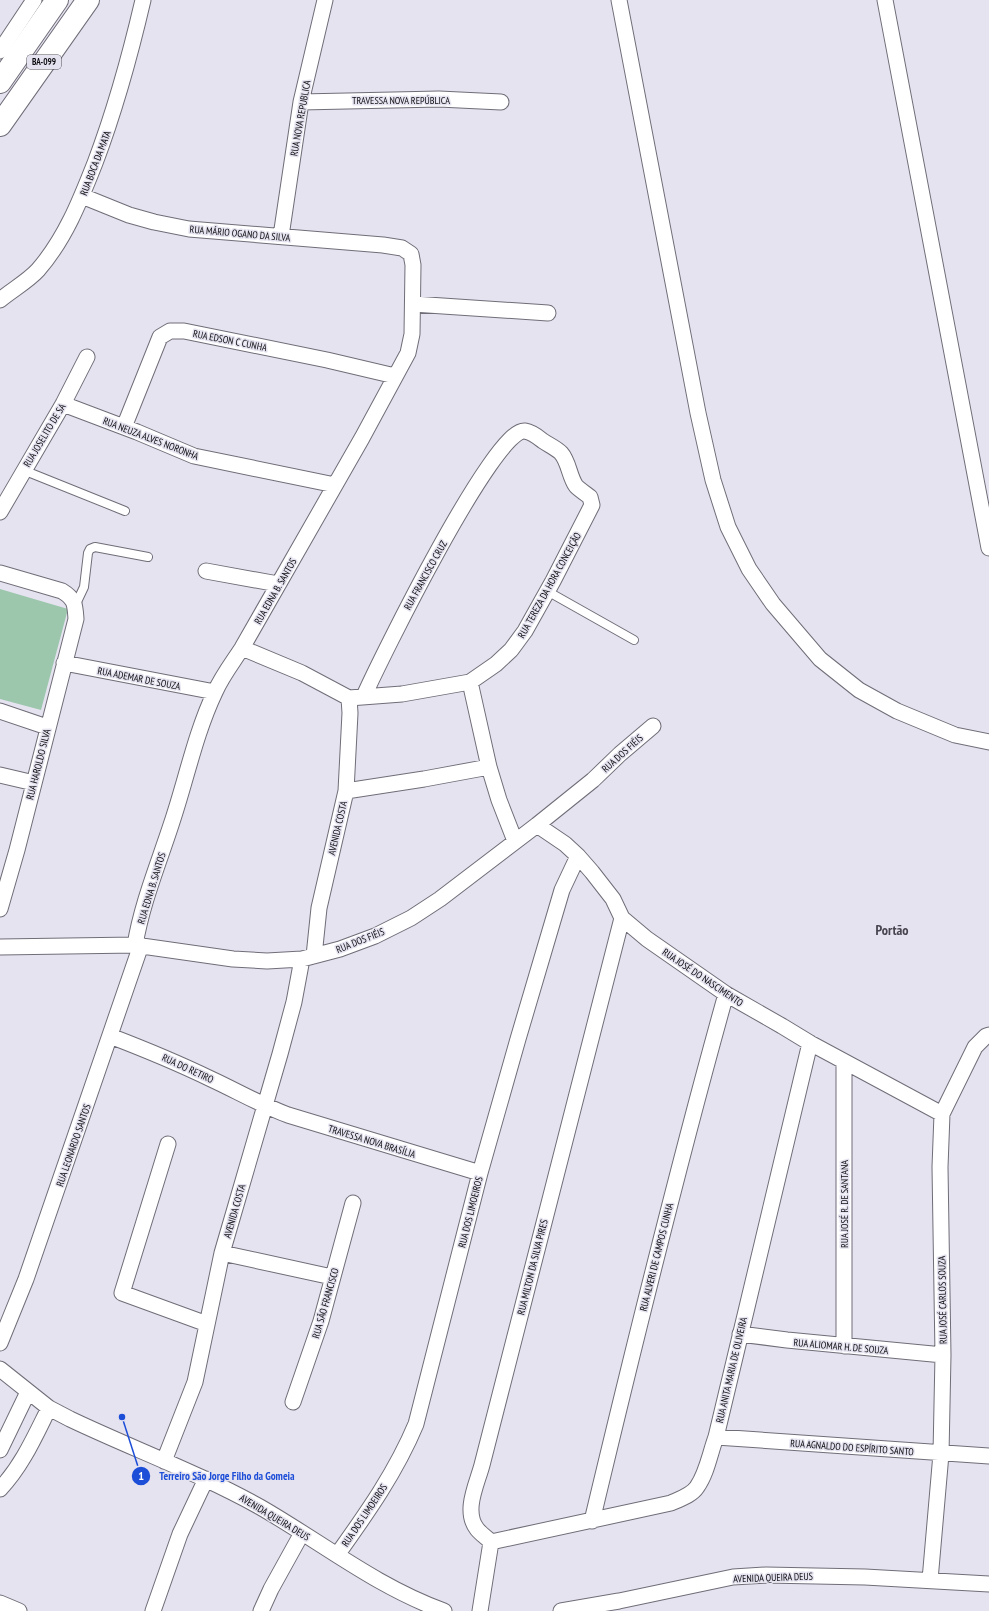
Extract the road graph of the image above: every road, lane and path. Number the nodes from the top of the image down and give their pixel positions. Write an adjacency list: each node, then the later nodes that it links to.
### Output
1 (34, 0): 8 (street)
2 (57, 0): 9 (highway, BA-099)
3 (88, 0): 12 (highway, BA-099)
4 (143, 0): 13 (street, RUA BOCA DA MATA)
5 (325, 0): 10 (street, RUA NOVA REPUBLICA)
6 (619, 0): 45 (street)
7 (885, 0): 25 (street)
8 (0, 51)
9 (0, 82)
10 (302, 102): 11 (street, TRAVESSA NOVA REPÚBLICA); 14 (street, RUA NOVA REPUBLICA)
11 (501, 102)
12 (0, 125)
13 (82, 196): 14 (street, RUA MÁRIO OGANO DA SILVA); 16 (street, RUA BOCA DA MATA)
14 (281, 236): 15 (street, RUA MÁRIO OGANO DA SILVA)
15 (402, 248): 17 (street, RUA EDNA B. SANTOS)
16 (0, 300)
17 (413, 304): 18 (street); 20 (street, RUA EDNA B. SANTOS)
18 (548, 313)
19 (87, 357): 21 (street, RUA JOSELITO DE SA)
20 (395, 376): 22 (street, RUA EDSON C CUNHA); 24 (street, RUA EDNA B. SANTOS)
21 (63, 404): 22 (street, RUA NEUZA ALVES NORONHA); 23 (street, RUA JOSELITO DE SA)
22 (124, 427): 24 (street, RUA NEUZA ALVES NORONHA)
23 (23, 470): 26 (lane); 27 (street, RUA JOSELITO DE SA)
24 (335, 485): 33 (street, RUA EDNA B. SANTOS)
25 (985, 509): 29 (street)
26 (125, 511)
27 (0, 512)
28 (588, 514): 34 (street, RUA TEREZA DA HORA CONCEIÇÃO); 41 (street, RUA FRANCISCO CRUZ)
29 (989, 548)
30 (148, 557): 35 (lane)
31 (206, 571): 33 (street)
32 (0, 572): 35 (street)
33 (278, 584): 37 (street, RUA EDNA B. SANTOS)
34 (547, 591): 36 (lane); 39 (street, RUA TEREZA DA HORA CONCEIÇÃO)
35 (75, 612): 38 (street, RUA HAROLDO SILVA)
36 (634, 640)
37 (242, 648): 40 (street, RUA EDNA B. SANTOS); 41 (street)
38 (64, 663): 40 (street, RUA ADEMAR DE SOUZA); 44 (street, RUA HAROLDO SILVA)
39 (470, 682): 41 (street, RUA TEREZA DA HORA CONCEIÇÃO); 46 (street)
40 (215, 692): 55 (street, RUA EDNA B. SANTOS)
41 (356, 697): 49 (street, AVENIDA COSTA)
42 (0, 711): 44 (street)
43 (653, 726): 50 (street, RUA DOS FIÉIS)
44 (47, 727): 48 (street, RUA HAROLDO SILVA)
45 (989, 742)
46 (489, 767): 49 (street); 51 (street)
47 (0, 775): 48 (street)
48 (34, 783): 53 (street, RUA HAROLDO SILVA)
49 (346, 791): 57 (street, AVENIDA COSTA)
50 (537, 825): 51 (street, RUA DOS FIÉIS); 52 (street, RUA JOSÉ DO NASCIMENTO)
51 (515, 841): 57 (street, RUA DOS FIÉIS)
52 (578, 856): 54 (street, RUA JOSÉ DO NASCIMENTO); 66 (street, RUA DOS LIMOEIROS)
53 (0, 909)
54 (622, 918): 58 (street, RUA JOSÉ DO NASCIMENTO); 88 (street, RUA MILTON DA SILVA PIRES)
55 (138, 945): 56 (street, RUA DOS FIÉIS); 57 (street, RUA DOS FIÉIS); 60 (street, RUA LEONARDO SANTOS)
56 (0, 947)
57 (308, 958): 63 (street, AVENIDA COSTA)
58 (726, 994): 61 (street, RUA JOSÉ DO NASCIMENTO); 86 (street, RUA ALVERI DE CAMPOS CUNHA)
59 (989, 1035): 64 (street, RUA JOSÉ CARLOS SOUZA)
60 (110, 1036): 63 (street, RUA DO RETIRO); 72 (street, RUA LEONARDO SANTOS)
61 (810, 1043): 62 (street, RUA JOSÉ DO NASCIMENTO); 71 (street, RUA ANITA MARIA DE OLIVEIRA)
62 (844, 1062): 64 (street, RUA JOSÉ DO NASCIMENTO); 73 (street, RUA JOSÉ R. DE SANTANA)
63 (264, 1106): 66 (street, TRAVESSA NOVA BRASÍLIA); 68 (street, AVENIDA COSTA)
64 (942, 1114): 74 (street, RUA JOSÉ CARLOS SOUZA)
65 (168, 1144): 70 (street)
66 (480, 1173): 89 (street, RUA DOS LIMOEIROS)
67 (353, 1203): 69 (street, RUA SÃO FRANCISCO)
68 (222, 1253): 69 (street); 70 (street, AVENIDA COSTA)
69 (332, 1277): 77 (street, RUA SÃO FRANCISCO)
70 (207, 1324): 83 (street, AVENIDA COSTA)
71 (740, 1334): 73 (street, RUA ALIOMAR H. DE SOUZA); 79 (street, RUA ANITA MARIA DE OLIVEIRA)
72 (0, 1343)
73 (844, 1346): 74 (street, RUA ALIOMAR H. DE SOUZA)
74 (943, 1356): 81 (street, RUA JOSÉ CARLOS SOUZA)
75 (0, 1369): 76 (street, AVENIDA QUEIRA DEUS)
76 (28, 1392): 78 (street, AVENIDA QUEIRA DEUS); 80 (street)
77 (293, 1402)
78 (49, 1408): 83 (street, AVENIDA QUEIRA DEUS); 85 (street)
79 (716, 1437): 81 (street, RUA AGNALDO DO ESPÍRITO SANTO); 86 (street, RUA ANITA MARIA DE OLIVEIRA)
80 (0, 1450)
81 (941, 1454): 82 (street, RUA AGNALDO DO ESPÍRITO SANTO); 90 (street, RUA JOSÉ CARLOS SOUZA)
82 (989, 1456)
83 (164, 1460): 84 (street, AVENIDA QUEIRA DEUS)
84 (206, 1479): 87 (street, AVENIDA QUEIRA DEUS); 95 (street)
85 (0, 1489)
86 (592, 1521): 88 (street, RUA ANITA MARIA DE OLIVEIRA)
87 (302, 1533): 89 (street, AVENIDA QUEIRA DEUS); 96 (street)
88 (491, 1542): 98 (street)
89 (337, 1555): 97 (street, AVENIDA QUEIRA DEUS)
90 (930, 1580): 91 (street, AVENIDA QUEIRA DEUS); 93 (street, AVENIDA QUEIRA DEUS)
91 (989, 1584)
92 (0, 1603): 94 (street)
93 (592, 1608): 99 (street, AVENIDA QUEIRA DEUS)
94 (18, 1611)
95 (153, 1611)
96 (261, 1611)
97 (444, 1611)
98 (480, 1611)
99 (561, 1611)

